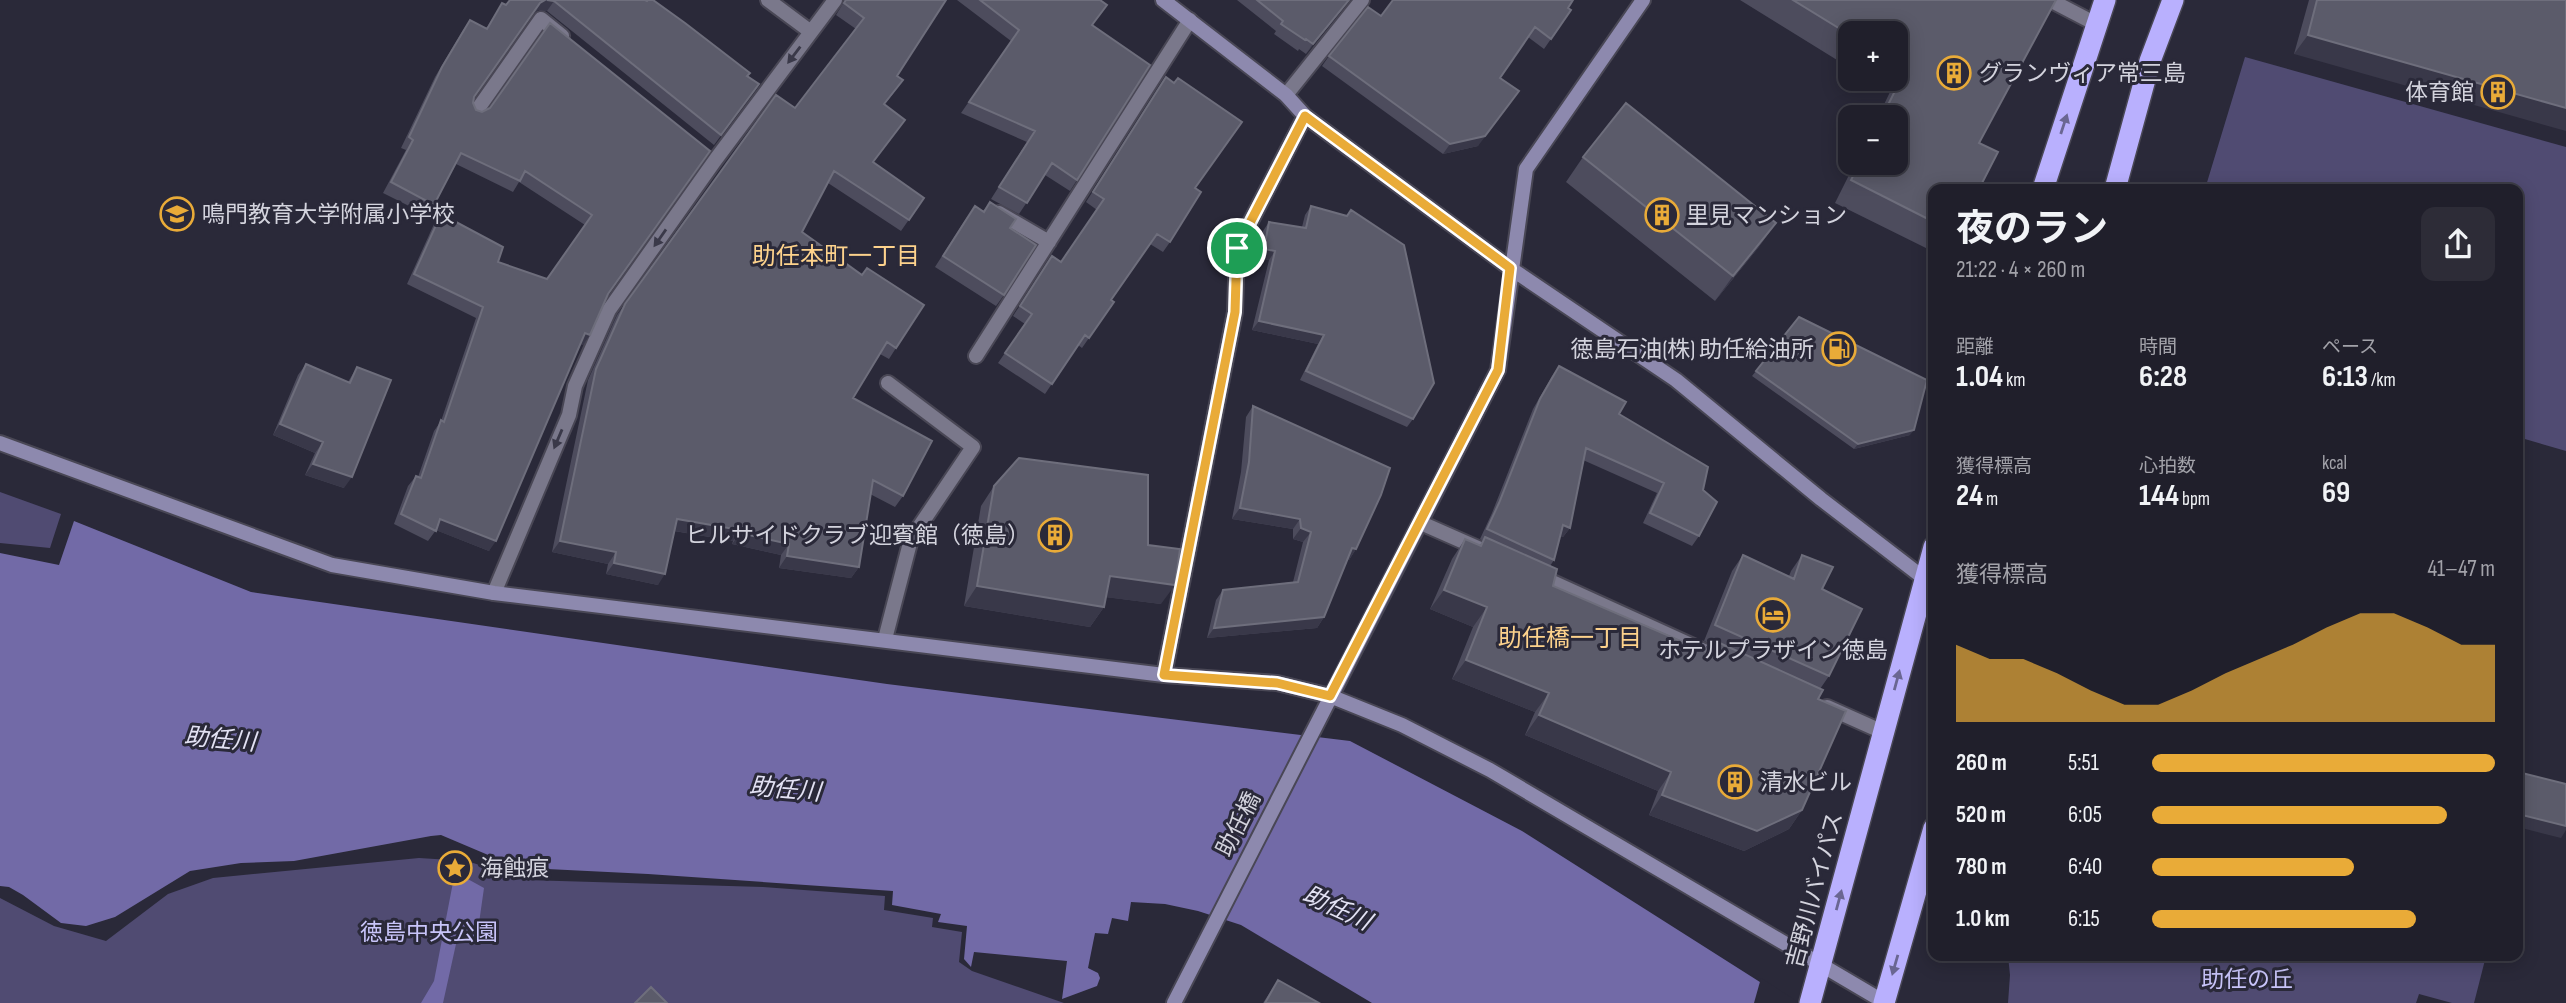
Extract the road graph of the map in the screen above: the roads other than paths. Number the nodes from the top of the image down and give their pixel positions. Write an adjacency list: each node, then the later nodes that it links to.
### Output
1 (768, 0): 11 (street)
2 (835, 0): 11 (street)
3 (1163, 0): 9 (street)
4 (1362, 0): 13 (street)
5 (1643, 0): 20 (street, 助任橋)
6 (2050, 0): 10 (street)
7 (2105, 0): 10 (highway)
8 (2173, 0): 17 (highway)
9 (1191, 20): 13 (street); 19 (street)
10 (2096, 24): 16 (highway, one-way to 10)
11 (811, 33): 29 (street, one-way to 29)
12 (572, 44): 14 (street)
13 (1286, 95): 15 (street)
14 (475, 113)
15 (1305, 116): 20 (street); 32 (street)
16 (2045, 184)
17 (2116, 184)
18 (990, 208): 19 (street)
19 (1049, 242): 21 (street)
20 (1510, 268): 24 (street, 助任橋); 27 (street)
21 (976, 356)
22 (888, 383): 30 (street)
23 (0, 443): 29 (street)
24 (1421, 523): 25 (street); 33 (street, 助任橋)
25 (1496, 556)
26 (1521, 568): 31 (street)
27 (1928, 580)
28 (1928, 584): 35 (highway, 吉野川バイパス, one-way to 28)
29 (494, 593): 30 (street)
30 (885, 639): 32 (street)
31 (1731, 663)
32 (1164, 675): 33 (street)
33 (1330, 696): 37 (street); 38 (street, 助任橋)
34 (1817, 702): 35 (street)
35 (1883, 732): 37 (highway, 吉野川バイパス, one-way to 35)
36 (1928, 849): 40 (highway, one-way to 40)
37 (1821, 965): 39 (highway, 吉野川バイパス); 40 (street)
38 (1174, 1003)
39 (1810, 1003)
40 (1885, 1003)

